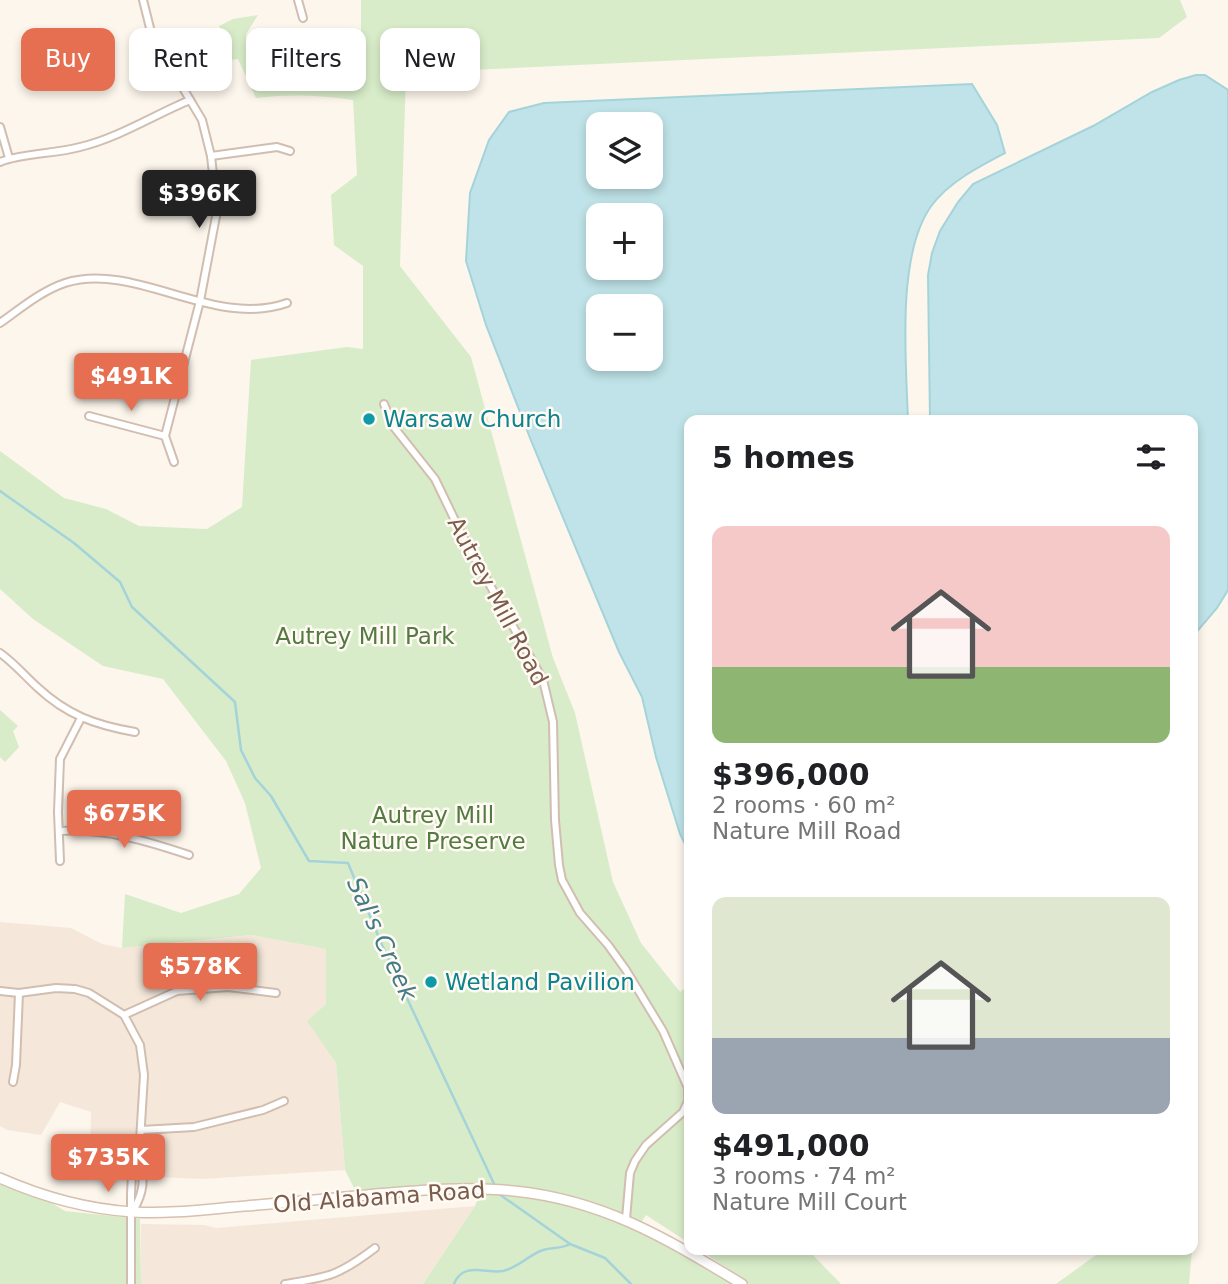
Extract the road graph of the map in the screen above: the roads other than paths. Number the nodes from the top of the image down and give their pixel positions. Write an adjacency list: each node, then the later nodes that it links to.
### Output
1 (143, 0): 4 (street)
2 (298, 0): 3 (street)
3 (303, 18)
4 (190, 100): 7 (street); 8 (street)
5 (0, 127): 8 (street)
6 (290, 151): 7 (street)
7 (211, 156): 10 (street)
8 (9, 158): 9 (street)
9 (0, 162)
10 (200, 302): 11 (street); 12 (street); 15 (street)
11 (287, 303)
12 (0, 323)
13 (384, 404): 27 (street, Autrey Mill Road)
14 (89, 416): 15 (street)
15 (165, 436): 16 (street)
16 (174, 462)
17 (0, 653): 18 (street)
18 (81, 718): 19 (street); 20 (street)
19 (135, 732)
20 (60, 831): 21 (street); 22 (street)
21 (189, 855)
22 (60, 861)
23 (0, 991): 24 (street)
24 (19, 993): 26 (street); 28 (street)
25 (276, 993): 26 (street)
26 (124, 1015): 31 (street)
27 (684, 1079)
28 (13, 1082)
29 (284, 1101): 31 (street)
30 (684, 1110): 35 (street, Autrey Mill Road)
31 (141, 1130): 32 (street)
32 (139, 1157): 34 (street); 34 (street)
33 (0, 1178): 34 (main road, Old Alabama Road)
34 (132, 1212): 35 (main road, Old Alabama Road); 39 (street)
35 (626, 1219): 37 (main road, Old Alabama Road)
36 (375, 1248): 40 (street)
37 (684, 1249)
38 (694, 1255): 41 (main road, Old Alabama Road)
39 (131, 1284)
40 (285, 1284)
41 (742, 1284)

